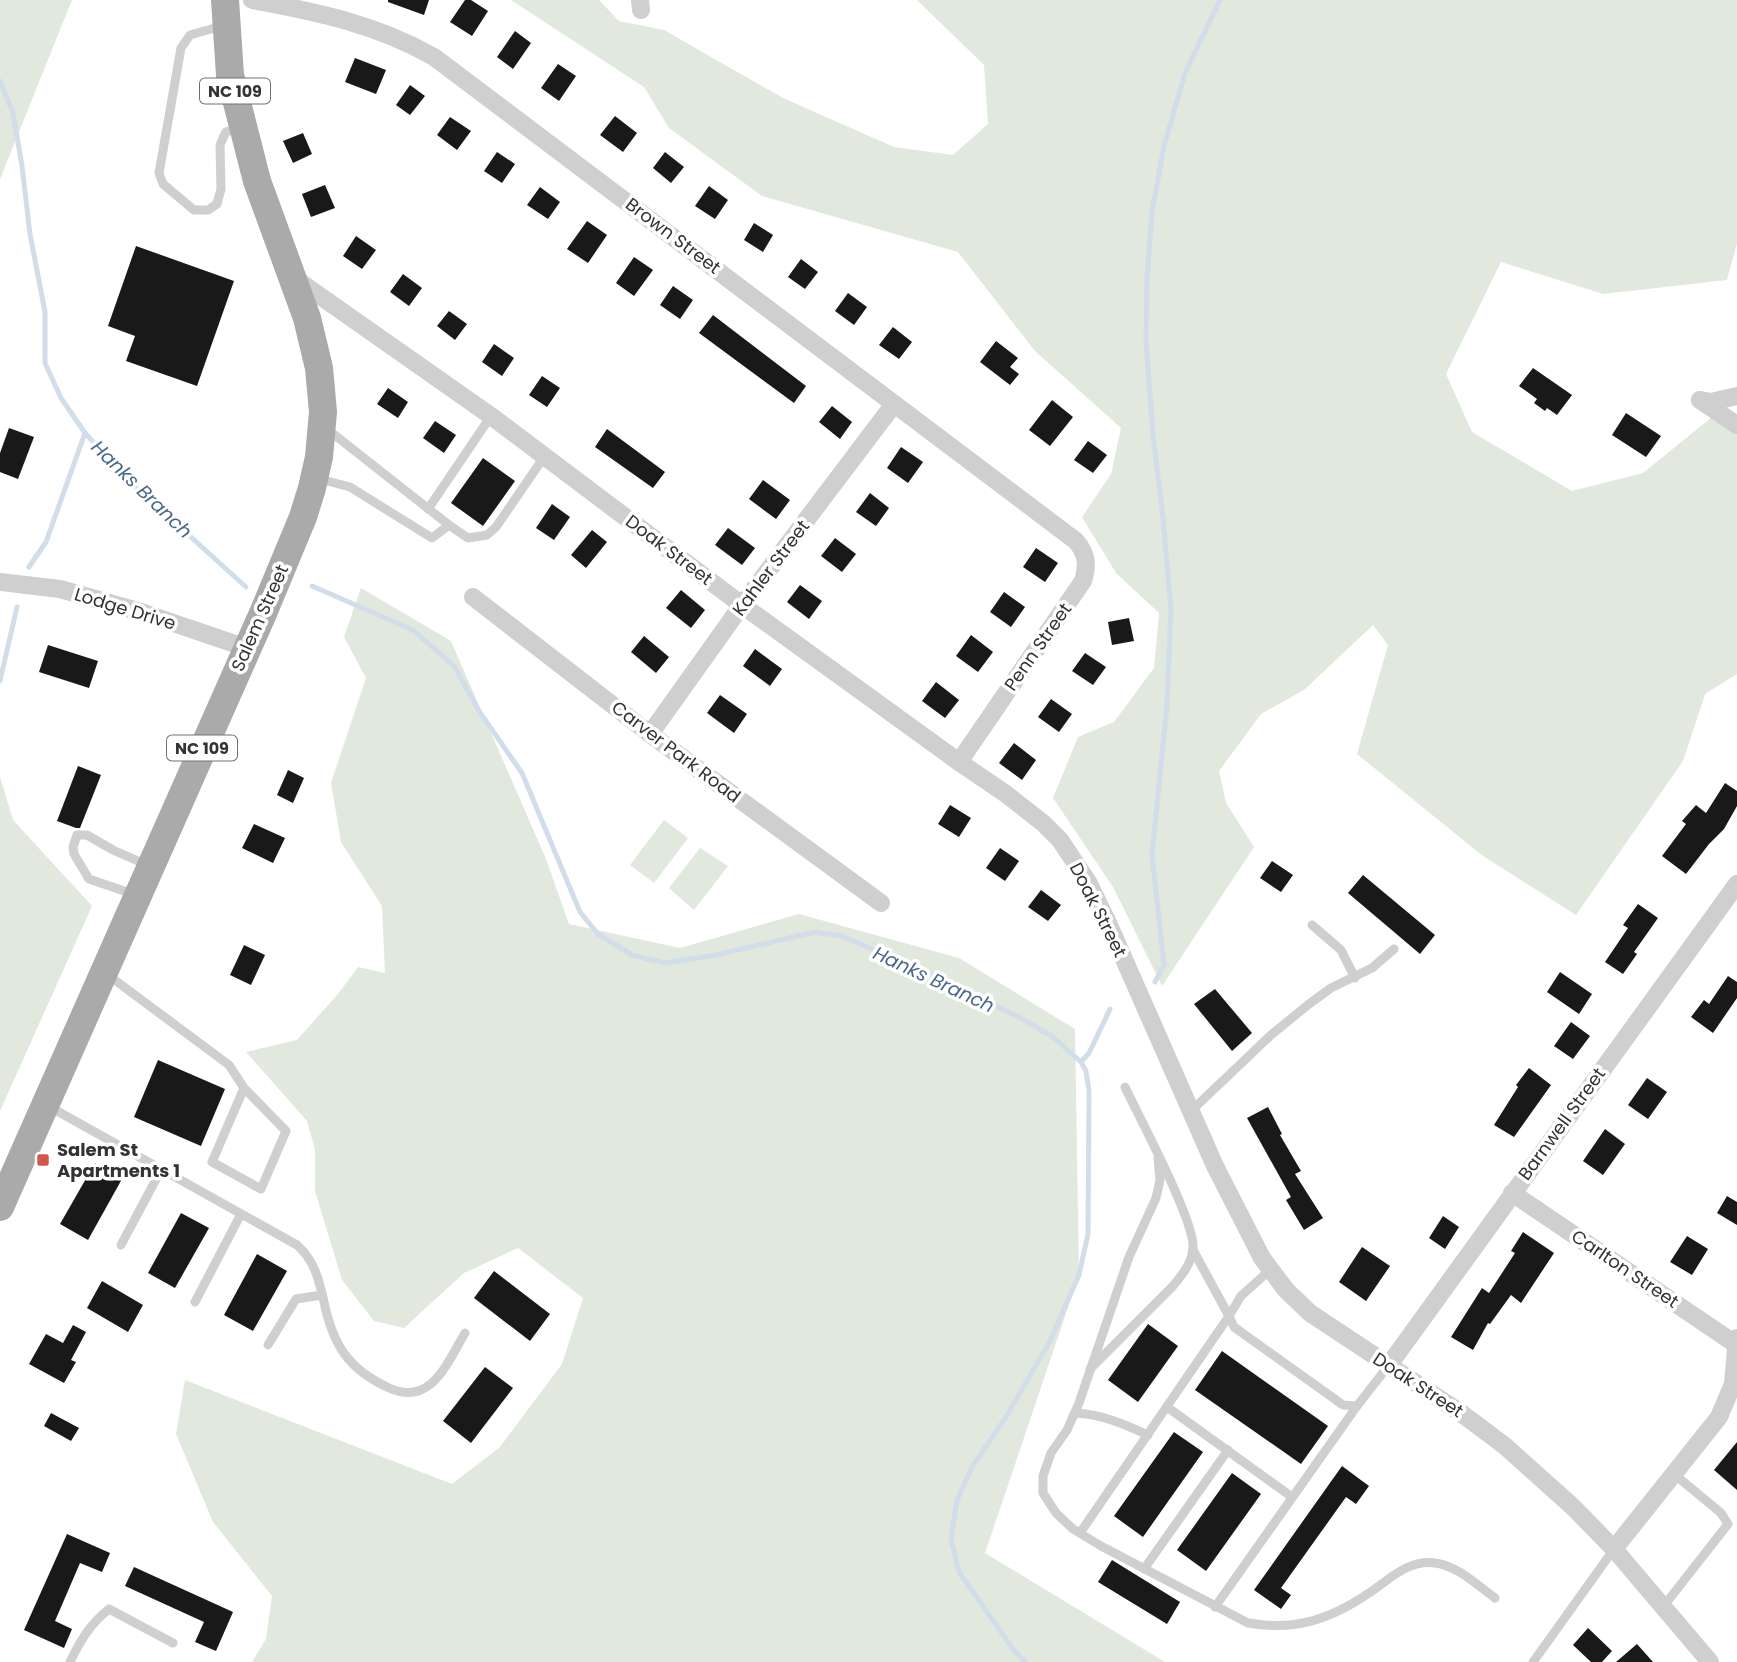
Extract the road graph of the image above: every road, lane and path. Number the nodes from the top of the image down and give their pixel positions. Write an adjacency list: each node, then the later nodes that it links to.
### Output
1 (252, 0): 6 (street, Brown Street)
2 (226, 12): 3 (main road, Salem Street / NC 109); 3 (lane)
3 (244, 125): 4 (main road, Salem Street / NC 109)
4 (290, 275): 7 (street, Doak Street); 8 (main road, Salem Street / NC 109)
5 (1737, 396): 9 (street)
6 (894, 404): 14 (street, Brown Street); 17 (street, Kahler Street)
7 (491, 416): 10 (street, Doak Street); 12 (lane)
8 (321, 425): 11 (main road, Salem Street / NC 109); 12 (lane)
9 (1737, 425)
10 (544, 457): 13 (lane); 17 (street, Doak Street)
11 (315, 477): 13 (lane); 18 (main road, Salem Street / NC 109)
12 (426, 508): 13 (lane)
13 (449, 525)
14 (1064, 531): 20 (street, Penn Street)
15 (0, 582): 18 (street, Lodge Drive)
16 (473, 597): 19 (street, Carver Park Road)
17 (742, 605): 19 (street, Kahler Street); 20 (street, Doak Street)
18 (247, 648): 21 (main road, Salem Street / NC 109)
19 (650, 734): 24 (street, Carver Park Road)
20 (958, 762): 32 (street, Doak Street)
21 (150, 866): 23 (main road, Salem Street / NC 109); 23 (lane)
22 (1737, 884): 35 (street, Barnwell Street)
23 (137, 896): 27 (main road, Salem Street / NC 109)
24 (881, 903)
25 (1312, 925): 28 (lane)
26 (1394, 949): 28 (lane)
27 (104, 972): 30 (lane); 31 (main road, Salem Street / NC 109)
28 (1355, 978): 32 (lane)
29 (1125, 1087): 33 (lane)
30 (244, 1088): 30 (lane)
31 (45, 1105): 34 (lane); 36 (main road, Salem Street / NC 109)
32 (1191, 1111): 40 (street, Doak Street)
33 (1158, 1158): 39 (lane); 49 (lane)
34 (161, 1170): 37 (lane); 38 (lane)
35 (1512, 1193): 47 (street, Carlton Street); 48 (street, Barnwell Street)
36 (0, 1207)
37 (242, 1214): 41 (lane); 42 (lane)
38 (121, 1245)
39 (1193, 1250): 43 (lane); 49 (lane)
40 (1270, 1269): 43 (lane); 48 (street, Doak Street)
41 (322, 1295): 44 (lane); 46 (lane)
42 (195, 1302)
43 (1229, 1316): 50 (lane); 51 (lane)
44 (465, 1333)
45 (1737, 1338): 47 (street)
46 (268, 1345)
47 (1737, 1345): 55 (street)
48 (1389, 1365): 51 (lane); 58 (street, Doak Street)
49 (1089, 1370): 52 (lane)
50 (1167, 1406): 53 (lane); 54 (lane)
51 (1357, 1406): 56 (lane)
52 (1075, 1413): 53 (lane); 57 (lane)
53 (1148, 1435): 57 (lane)
54 (1228, 1450): 56 (lane); 59 (lane)
55 (1674, 1474): 58 (street); 62 (lane)
56 (1292, 1497): 61 (lane)
57 (1080, 1533): 59 (lane)
58 (1614, 1549): 62 (street, Doak Street); 65 (lane)
59 (1144, 1569): 61 (lane)
60 (1495, 1598): 61 (lane)
61 (1215, 1607)
62 (1663, 1607): 66 (street, Doak Street)
63 (173, 1643): 64 (lane)
64 (70, 1662)
65 (1533, 1662)
66 (1710, 1662)

